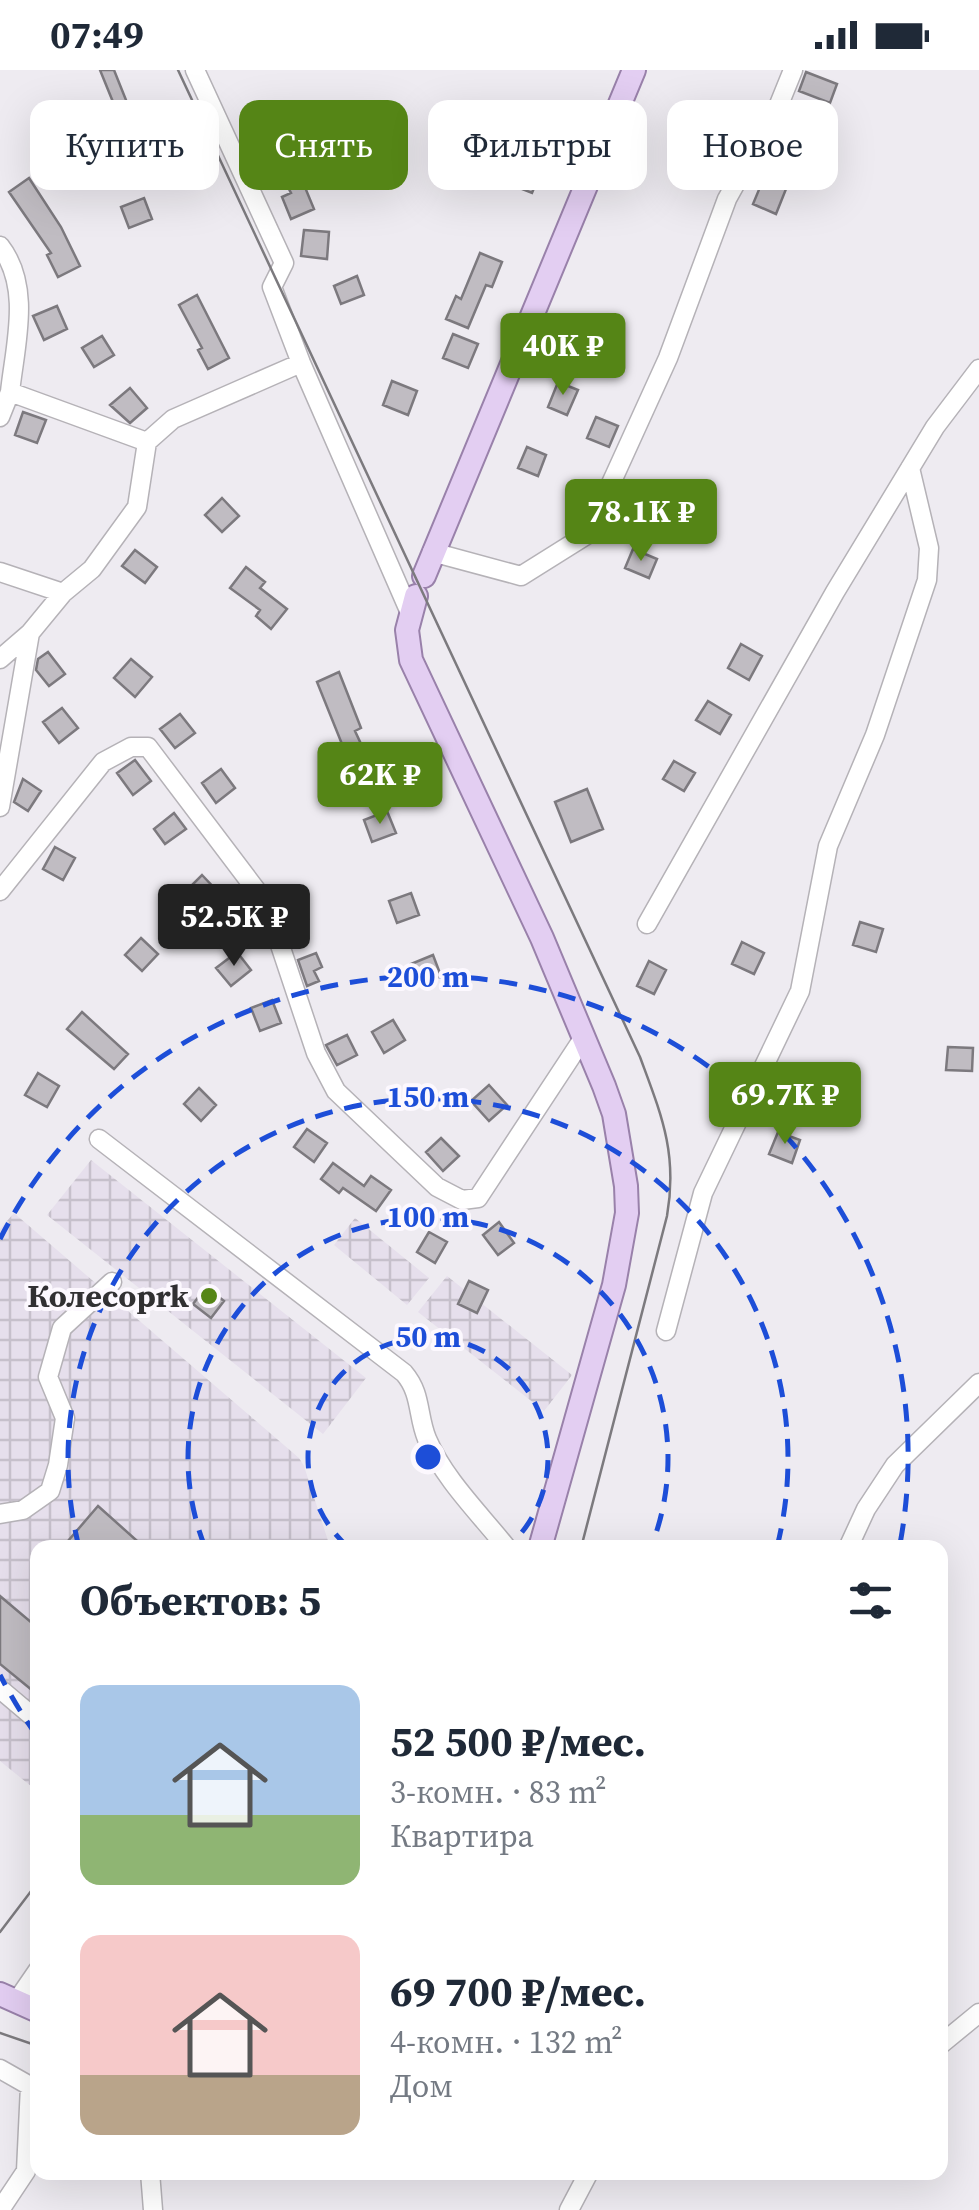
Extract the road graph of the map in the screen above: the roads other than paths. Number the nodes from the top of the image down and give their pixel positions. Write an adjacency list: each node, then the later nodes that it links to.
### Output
1 (195, 70): 5 (street)
2 (634, 70): 11 (main road)
3 (793, 70): 11 (street)
4 (0, 246): 7 (street)
5 (301, 364): 9 (street); 14 (street)
6 (979, 369): 10 (street)
7 (10, 392): 8 (street); 9 (street)
8 (0, 417)
9 (147, 442): 13 (street)
10 (910, 468): 19 (street); 23 (street)
11 (432, 552): 14 (main road)
12 (0, 572): 13 (street)
13 (64, 593): 15 (street)
14 (417, 596): 20 (main road)
15 (30, 633): 16 (street); 17 (street)
16 (0, 659)
17 (0, 807)
18 (0, 891): 20 (street)
19 (647, 924)
20 (584, 1038): 27 (main road)
21 (99, 1140): 26 (street)
22 (112, 1282): 25 (street)
23 (666, 1331)
24 (979, 1382): 28 (street)
25 (0, 1514)
26 (501, 1540)
27 (542, 1540)
28 (852, 1540)
29 (0, 1689): 30 (street)
30 (30, 1714)
31 (979, 2013): 32 (street)
32 (948, 2038)
33 (0, 2069): 34 (street)
34 (30, 2084)
35 (30, 2128): 38 (street)
36 (151, 2180): 39 (street)
37 (584, 2180): 40 (street)
38 (0, 2210)
39 (153, 2210)
40 (568, 2210)

